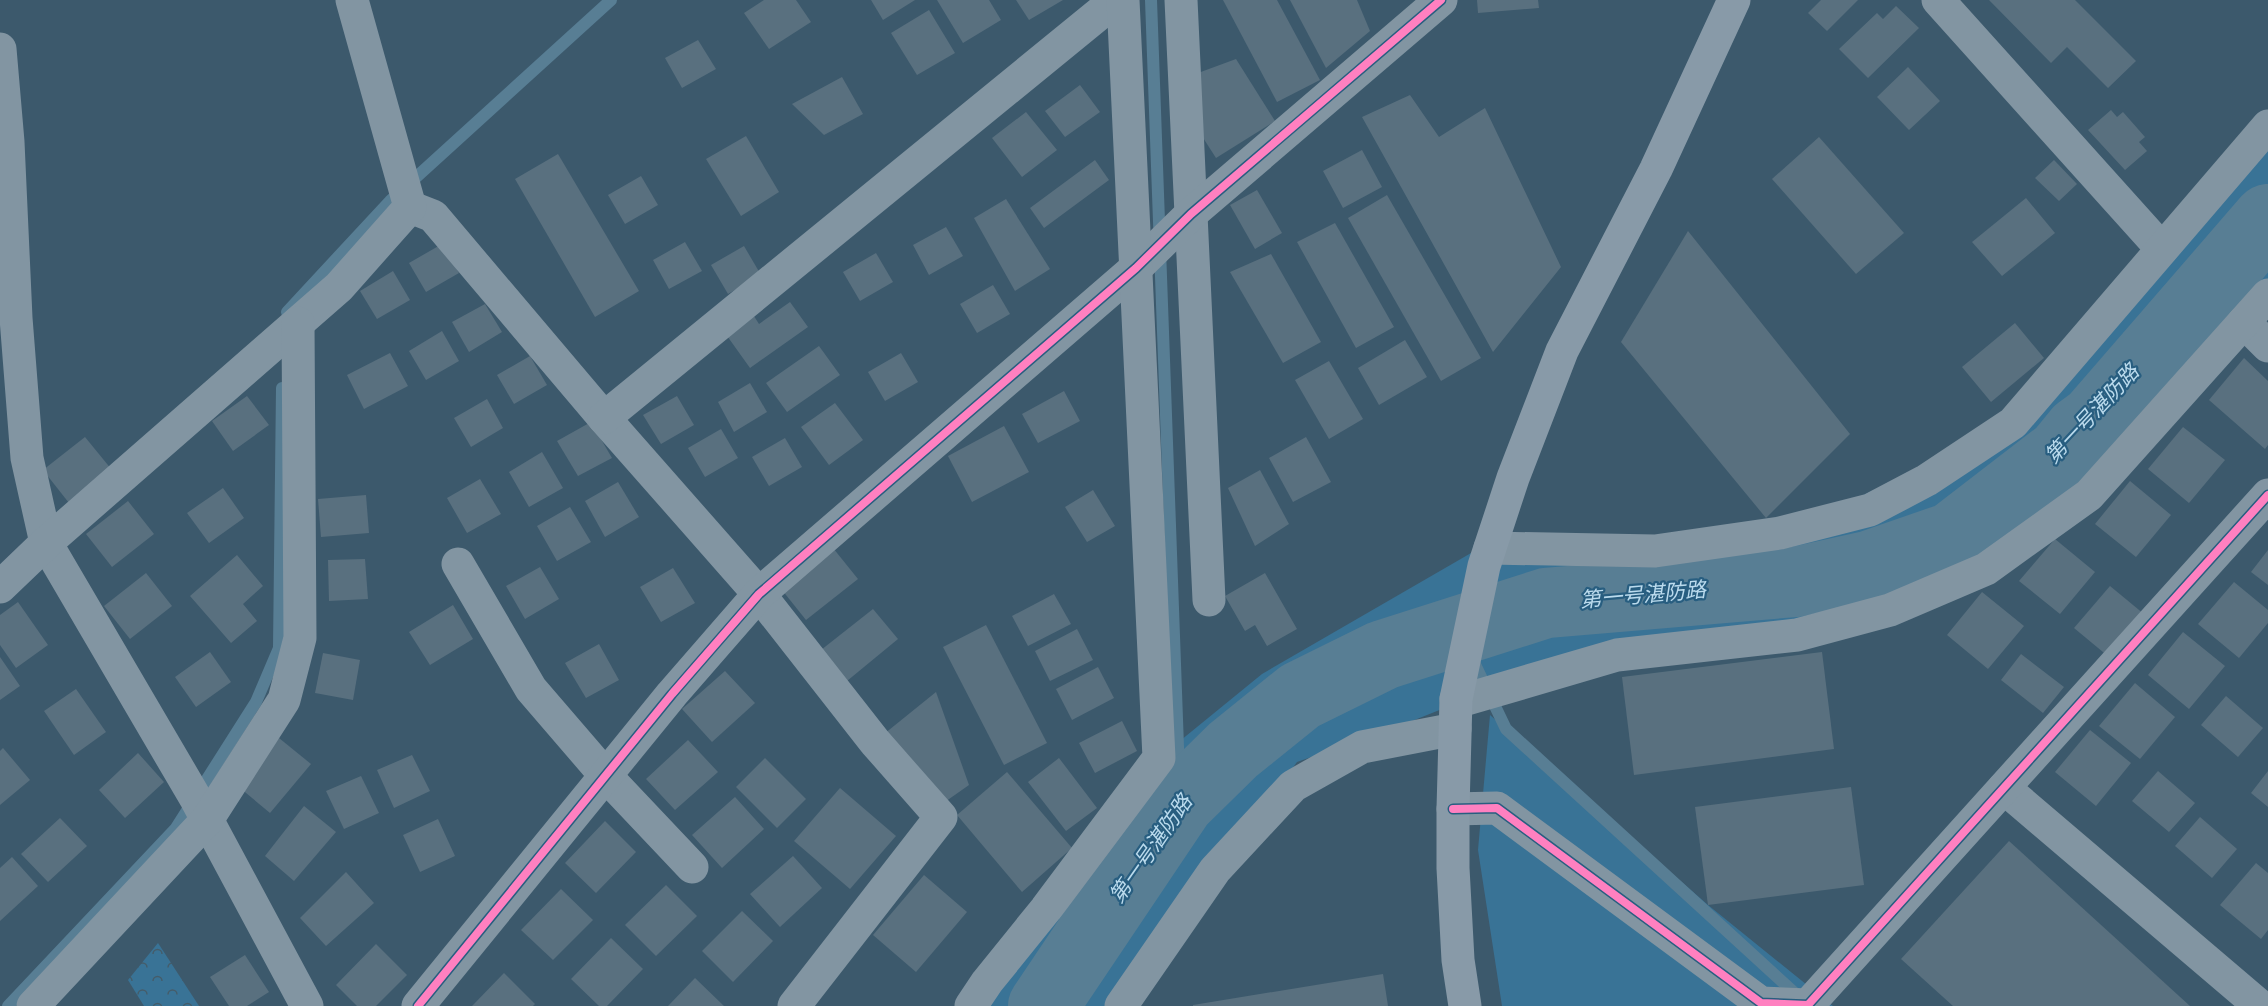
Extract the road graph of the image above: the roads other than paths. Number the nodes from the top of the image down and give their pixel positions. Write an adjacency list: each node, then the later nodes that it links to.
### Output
1 (352, 0): 10 (street)
2 (1116, 0): 18 (street)
3 (1123, 0): 13 (street)
4 (1181, 0): 11 (street)
5 (1441, 0): 11 (street)
6 (1734, 0): 21 (street)
7 (1938, 0): 12 (street)
8 (0, 49): 20 (street)
9 (2268, 126): 12 (street)
10 (410, 207): 16 (street); 18 (street)
11 (1187, 218): 13 (street); 25 (street)
12 (2162, 249): 21 (street)
13 (1137, 267): 24 (street); 36 (street)
14 (2268, 295): 15 (street)
15 (2244, 322): 17 (street); 26 (street)
16 (298, 323): 20 (street); 30 (street)
17 (2268, 346)
18 (604, 418): 24 (street)
19 (2268, 495): 28 (street)
20 (46, 543): 23 (street); 30 (street)
21 (1487, 557): 26 (street)
22 (458, 564): 27 (street)
23 (0, 587)
24 (759, 594): 27 (street); 35 (street)
25 (1209, 600)
26 (1456, 714): 29 (street); 37 (street)
27 (605, 775): 31 (street); 34 (street)
28 (2004, 788): 29 (street); 39 (street)
29 (1453, 809): 38 (street)
30 (207, 820): 32 (street); 33 (street)
31 (692, 867)
32 (33, 1006)
33 (307, 1006)
34 (418, 1006)
35 (794, 1006)
36 (971, 1006)
37 (1121, 1006)
38 (1465, 1006)
39 (2260, 1006)

